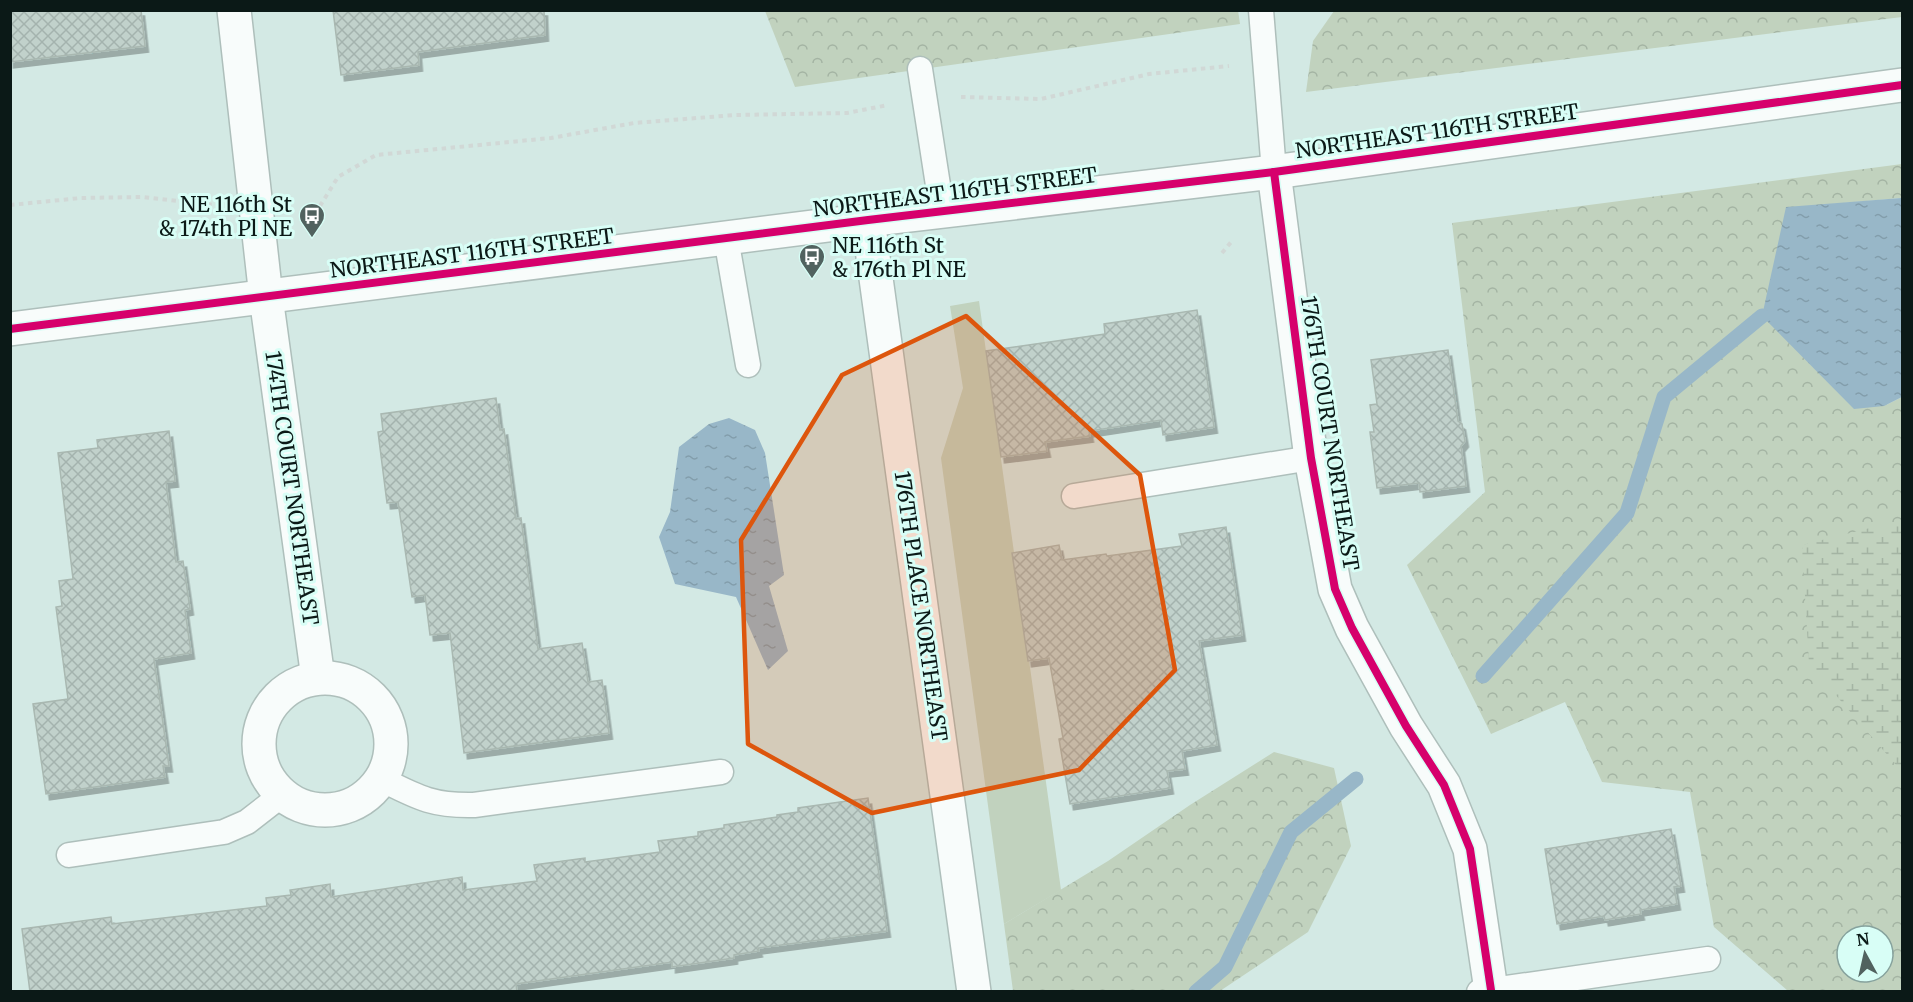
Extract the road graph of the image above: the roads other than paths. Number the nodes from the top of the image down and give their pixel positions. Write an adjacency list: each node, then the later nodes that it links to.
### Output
1 (234, 10): 9 (street, 174TH COURT NORTHEAST)
2 (1261, 10): 5 (lane)
3 (920, 69): 6 (lane)
4 (1902, 85): 5 (street, NORTHEAST 116TH STREET)
5 (1274, 172): 6 (street, NORTHEAST 116TH STREET); 12 (street, 176TH COURT NORTHEAST)
6 (942, 211): 7 (street, NORTHEAST 116TH STREET)
7 (868, 220): 8 (street, NORTHEAST 116TH STREET); 21 (street, 176TH PLACE NORTHEAST)
8 (726, 238): 9 (street, NORTHEAST 116TH STREET); 11 (lane)
9 (266, 297): 10 (street, NORTHEAST 116TH STREET); 14 (street, 174TH COURT NORTHEAST)
10 (10, 329)
11 (748, 365)
12 (1311, 458): 13 (lane); 20 (street, 176TH COURT NORTHEAST)
13 (1074, 496)
14 (318, 678): 16 (street); 17 (street)
15 (721, 772): 16 (lane)
16 (381, 779): 17 (street)
17 (283, 794): 18 (lane)
18 (69, 855)
19 (1708, 959): 20 (lane)
20 (1485, 991)
21 (974, 992)

